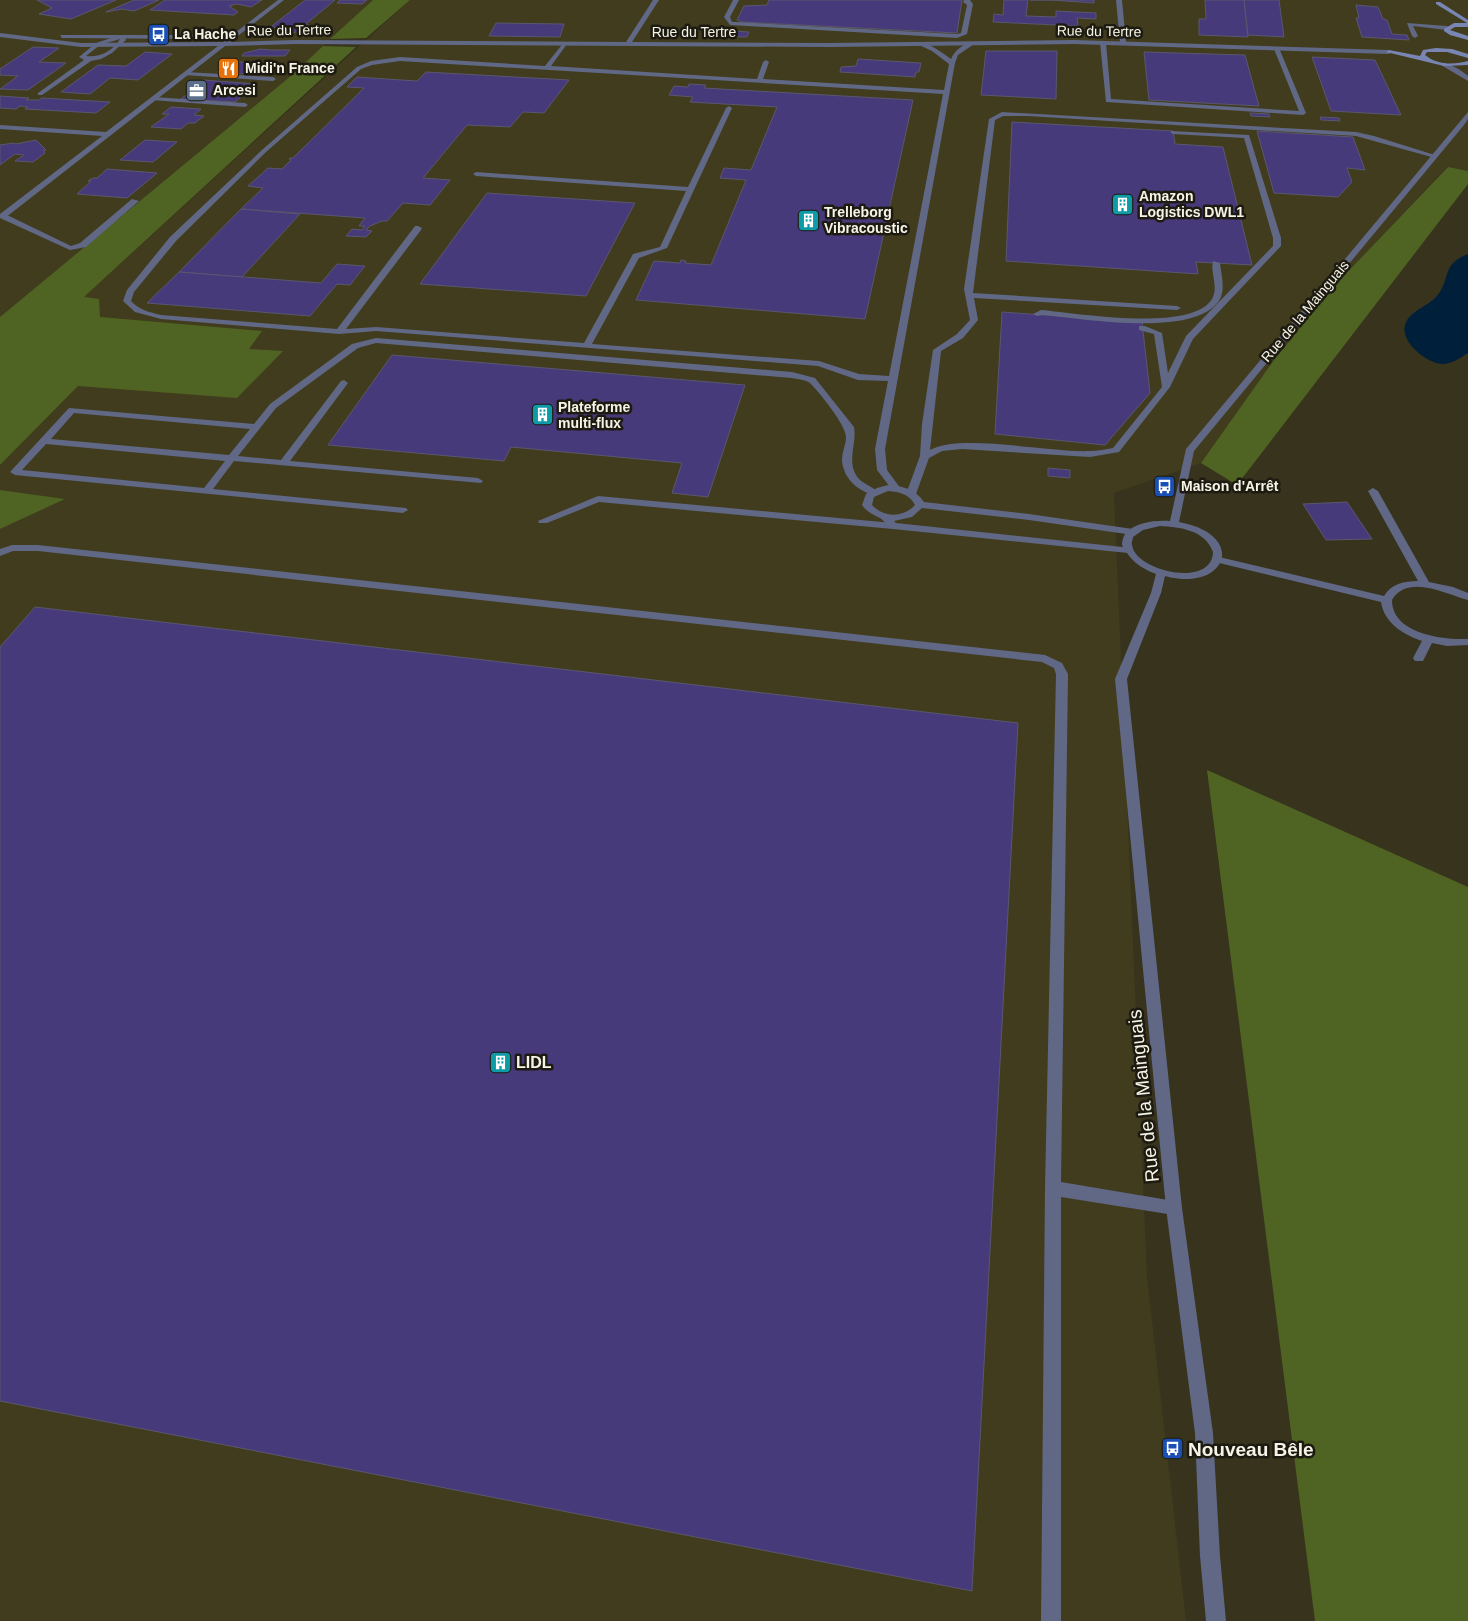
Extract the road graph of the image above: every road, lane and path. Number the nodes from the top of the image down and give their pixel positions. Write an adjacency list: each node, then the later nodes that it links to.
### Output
1 (282, 0): 15 (street)
2 (656, 0): 24 (street)
3 (736, 0): 4 (street)
4 (967, 0)
5 (1119, 0): 21 (street)
6 (1437, 1): 7 (main road); 8 (main road)
7 (1468, 24): 8 (main road)
8 (1448, 27): 11 (street); 12 (main road)
9 (3, 36): 10 (street); 26 (street, Rue du Tertre)
10 (122, 36): 13 (street); 26 (street); 27 (street)
11 (1415, 36)
12 (1458, 36): 16 (main road); 17 (main road)
13 (204, 37)
14 (214, 37): 15 (street)
15 (234, 38): 18 (street); 22 (street)
16 (1468, 38)
17 (1452, 41)
18 (270, 42): 22 (street, Rue du Tertre); 23 (street, Rue du Tertre)
19 (972, 43): 20 (street, Rue du Tertre); 25 (street, Rue du Tertre); 36 (street)
20 (1103, 43): 21 (street, Rue du Tertre); 29 (street)
21 (1123, 43): 29 (street, Rue du Tertre)
22 (225, 44): 27 (street, Rue du Tertre); 40 (street)
23 (564, 44): 24 (street, Rue du Tertre); 39 (street)
24 (628, 44): 25 (street, Rue du Tertre)
25 (920, 44): 36 (street)
26 (97, 45): 27 (street, Rue du Tertre); 33 (street)
27 (118, 45): 33 (street)
28 (1468, 48): 32 (main road)
29 (1277, 49): 31 (street, Rue du Tertre)
30 (1426, 51): 31 (main road); 32 (main road); 34 (main road)
31 (1389, 52): 34 (main road)
32 (1465, 55)
33 (89, 59): 45 (street)
34 (1427, 59): 38 (main road)
35 (766, 62): 43 (street)
36 (952, 63): 44 (street)
37 (1468, 63): 38 (main road)
38 (1443, 64): 42 (street)
39 (547, 68): 43 (street); 63 (street)
40 (186, 74): 41 (street); 46 (street)
41 (273, 79)
42 (1468, 79)
43 (760, 80): 44 (street)
44 (946, 92): 65 (street)
45 (40, 94)
46 (153, 99): 47 (street); 52 (street)
47 (245, 105)
48 (729, 108): 55 (street)
49 (1467, 116): 53 (street, Rue de la Mainguais)
50 (0, 127): 52 (street)
51 (1173, 132): 67 (street)
52 (106, 134): 56 (street)
53 (1435, 156): 59 (street); 83 (street, Rue de la Mainguais)
54 (476, 174): 55 (street)
55 (691, 189): 64 (street)
56 (135, 201)
57 (418, 228): 63 (street)
58 (1216, 263): 61 (street)
59 (969, 295): 60 (street); 70 (street)
60 (1177, 308)
61 (1037, 314)
62 (1142, 328): 67 (street)
63 (339, 332): 64 (street)
64 (587, 345): 65 (street)
65 (892, 379): 74 (street)
66 (344, 382): 72 (street)
67 (1166, 387): 70 (street)
68 (256, 427): 69 (street); 71 (street); 77 (street)
69 (44, 441): 71 (street); 75 (street)
70 (925, 456): 78 (street)
71 (232, 458): 72 (street); 75 (street)
72 (284, 463): 73 (street)
73 (478, 481)
74 (896, 489): 77 (street); 78 (street)
75 (207, 490): 80 (street)
76 (1373, 491): 90 (street)
77 (873, 492): 81 (street)
78 (911, 494): 79 (street)
79 (920, 506): 81 (street); 85 (street)
80 (403, 510)
81 (884, 516): 84 (street)
82 (543, 521): 84 (street)
83 (1174, 524): 85 (street); 88 (street)
84 (893, 526): 86 (street)
85 (1133, 532): 86 (street)
86 (1128, 550): 89 (street)
87 (0, 553): 96 (street)
88 (1219, 560): 89 (street); 92 (street)
89 (1161, 573): 97 (street, Rue de la Mainguais)
90 (1425, 584): 91 (street); 92 (street)
91 (1467, 595)
92 (1387, 600): 93 (street)
93 (1429, 639): 94 (street); 95 (street)
94 (1468, 642)
95 (1419, 658)
96 (1053, 1188): 97 (street); 98 (street)
97 (1174, 1208): 99 (street, Rue de la Mainguais)
98 (1050, 1621)
99 (1216, 1621)

